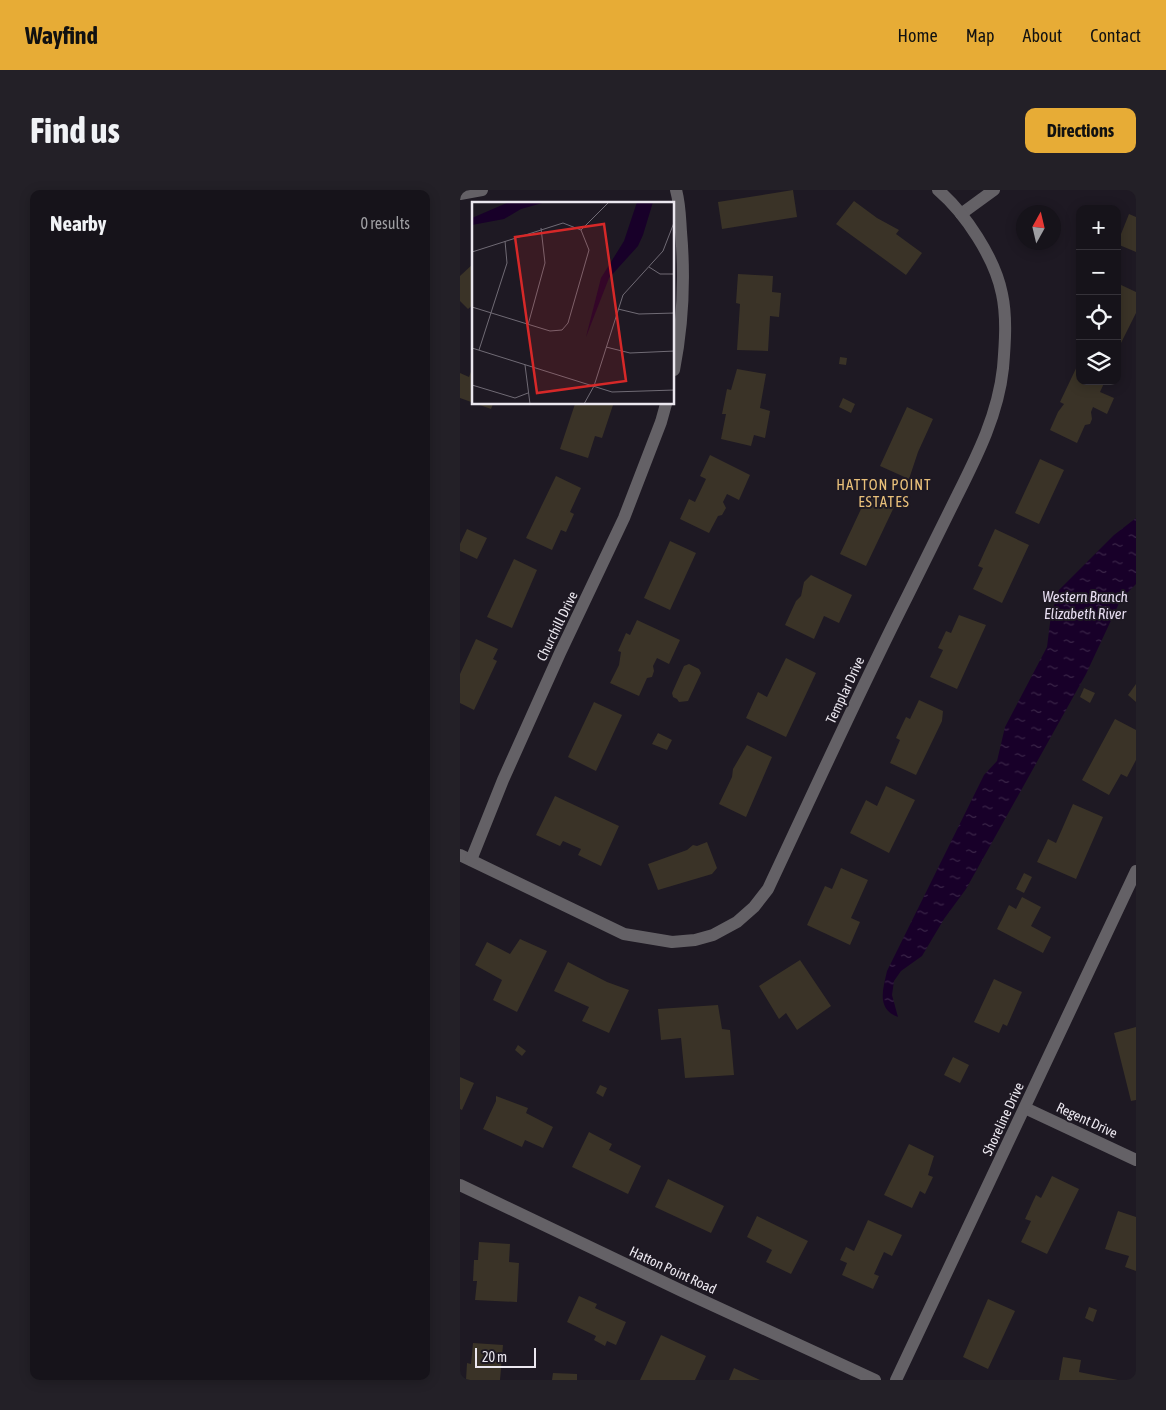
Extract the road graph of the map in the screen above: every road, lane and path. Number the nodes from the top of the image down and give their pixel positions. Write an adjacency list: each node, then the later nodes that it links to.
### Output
1 (482, 190): 5 (street)
2 (676, 190): 7 (street)
3 (938, 190): 6 (street, Templar Drive)
4 (994, 190): 6 (street)
5 (460, 194)
6 (961, 214): 9 (street, Templar Drive)
7 (675, 364)
8 (666, 405): 9 (street, Churchill Drive)
9 (465, 858)
10 (1136, 871): 11 (street, Shoreline Drive)
11 (1025, 1108): 12 (street, Regent Drive); 15 (street, Shoreline Drive)
12 (1136, 1160)
13 (460, 1185): 14 (street, Hatton Point Road)
14 (875, 1380)
15 (896, 1380)

